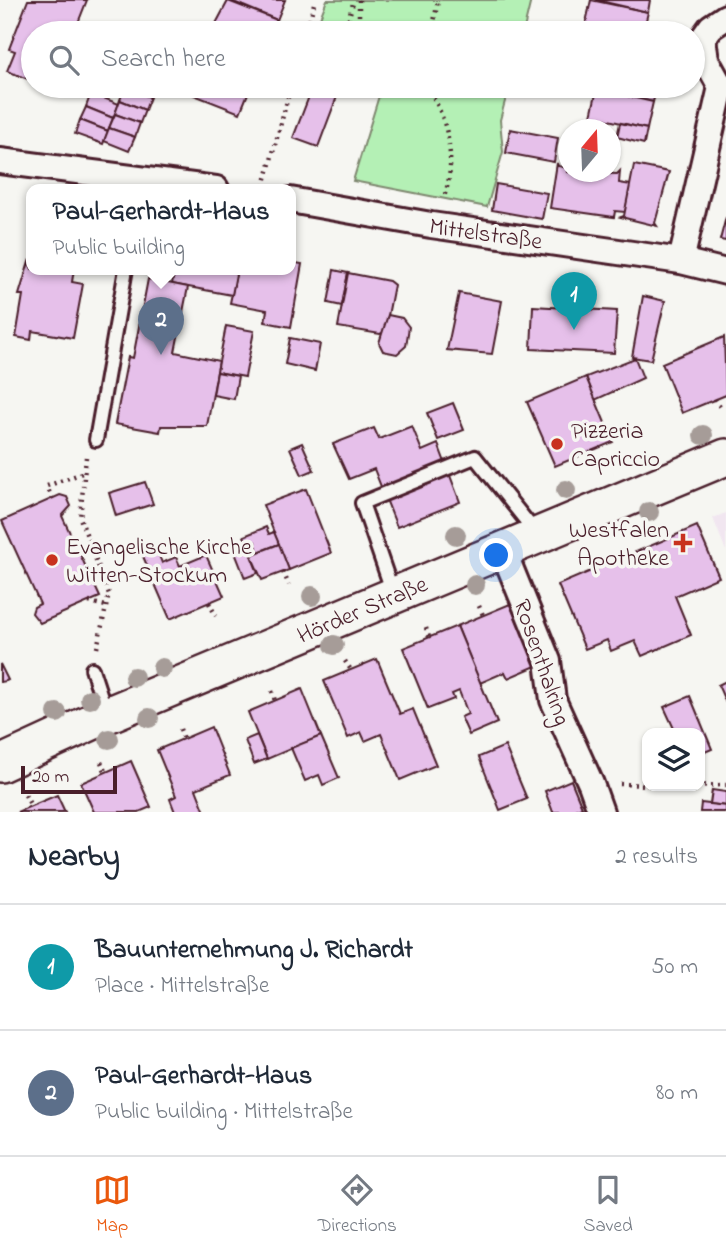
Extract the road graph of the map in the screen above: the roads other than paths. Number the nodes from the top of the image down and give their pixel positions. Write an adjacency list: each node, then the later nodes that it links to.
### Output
1 (726, 17): 2 (street)
2 (705, 35)
3 (705, 53): 4 (street)
4 (723, 85): 8 (street)
5 (0, 161): 6 (street)
6 (142, 184)
7 (296, 201): 8 (street, Mittelstraße)
8 (681, 261): 9 (street, Mittelstraße)
9 (726, 272)
10 (125, 275): 11 (lane)
11 (96, 440)
12 (726, 457): 13 (main road, Hörder Straße)
13 (538, 536): 14 (main road, Hörder Straße); 15 (lane)
14 (503, 550): 15 (main road, Hörder Straße); 19 (street, Rosenthalring)
15 (394, 596): 17 (main road, Hörder Straße)
16 (92, 669): 17 (lane)
17 (107, 715): 18 (main road, Hörder Straße)
18 (0, 764)
19 (601, 812)

